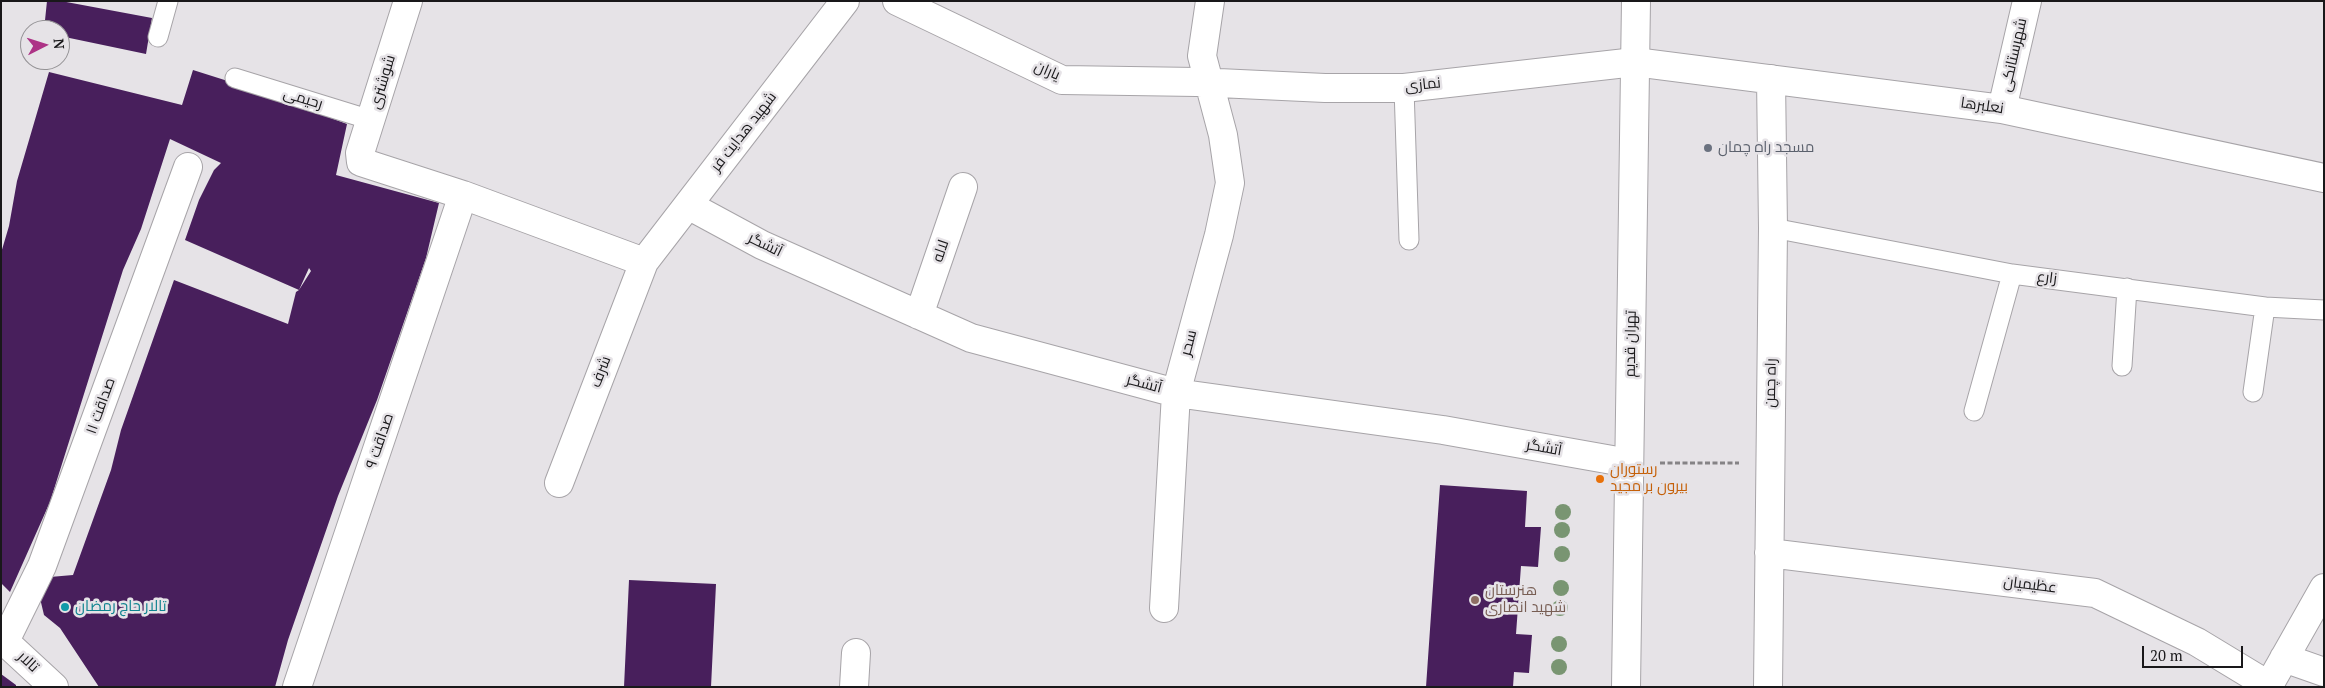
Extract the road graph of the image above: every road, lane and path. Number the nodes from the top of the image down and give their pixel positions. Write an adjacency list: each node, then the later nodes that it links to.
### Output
1 (168, 1): 8 (lane)
2 (408, 1): 15 (street, شوشتری)
3 (845, 1): 20 (street, شهید هدایت فر)
4 (897, 1): 12 (street, یاران)
5 (1210, 1): 12 (street, سحر)
6 (1636, 1): 9 (street, تهران قدیم)
7 (2027, 1): 14 (street, شهرستانکی)
8 (158, 37)
9 (1635, 62): 11 (street, نعلبرها); 13 (street, نمازی); 33 (street, تهران قدیم)
10 (235, 78): 15 (lane, رحیمی)
11 (1772, 79): 14 (street, نعلبرها); 21 (street, راه چمن)
12 (1211, 83): 13 (street, نمازی); 31 (street, سحر)
13 (1404, 88): 22 (lane)
14 (2002, 109): 17 (street, نعلبرها)
15 (371, 120): 19 (street, شوشتری)
16 (188, 167): 39 (street, صداقت ۱۱)
17 (2324, 178)
18 (963, 187): 28 (street, لاله)
19 (463, 195): 23 (street); 45 (street, صداقت ۹)
20 (688, 204): 23 (street, شهید هدایت فر); 28 (street, آتشگر)
21 (1773, 228): 24 (lane, زارع); 34 (street, راه چمن)
22 (1409, 240)
23 (644, 262): 35 (street, شرف)
24 (2012, 274): 25 (lane, زارع); 32 (lane)
25 (2127, 288): 26 (lane, زارع); 29 (lane)
26 (2265, 307): 27 (lane, زارع); 30 (lane)
27 (2324, 310)
28 (919, 315): 31 (street, آتشگر)
29 (2122, 366)
30 (2253, 392)
31 (1176, 393): 33 (street, آتشگر); 38 (street, سحر)
32 (1974, 410)
33 (1630, 463): 34 (path); 47 (street, تهران قدیم)
34 (1770, 463): 36 (street, راه چمن)
35 (558, 482)
36 (1769, 553): 43 (street, عظیمیان); 48 (street, راه چمن)
37 (2324, 588): 41 (street)
38 (1164, 608)
39 (3, 639): 44 (street, تالار)
40 (856, 653): 46 (street)
41 (2284, 658): 42 (street); 43 (street)
42 (2324, 672)
43 (2268, 686)
44 (54, 687)
45 (297, 687)
46 (854, 687)
47 (1626, 687)
48 (1768, 687)

